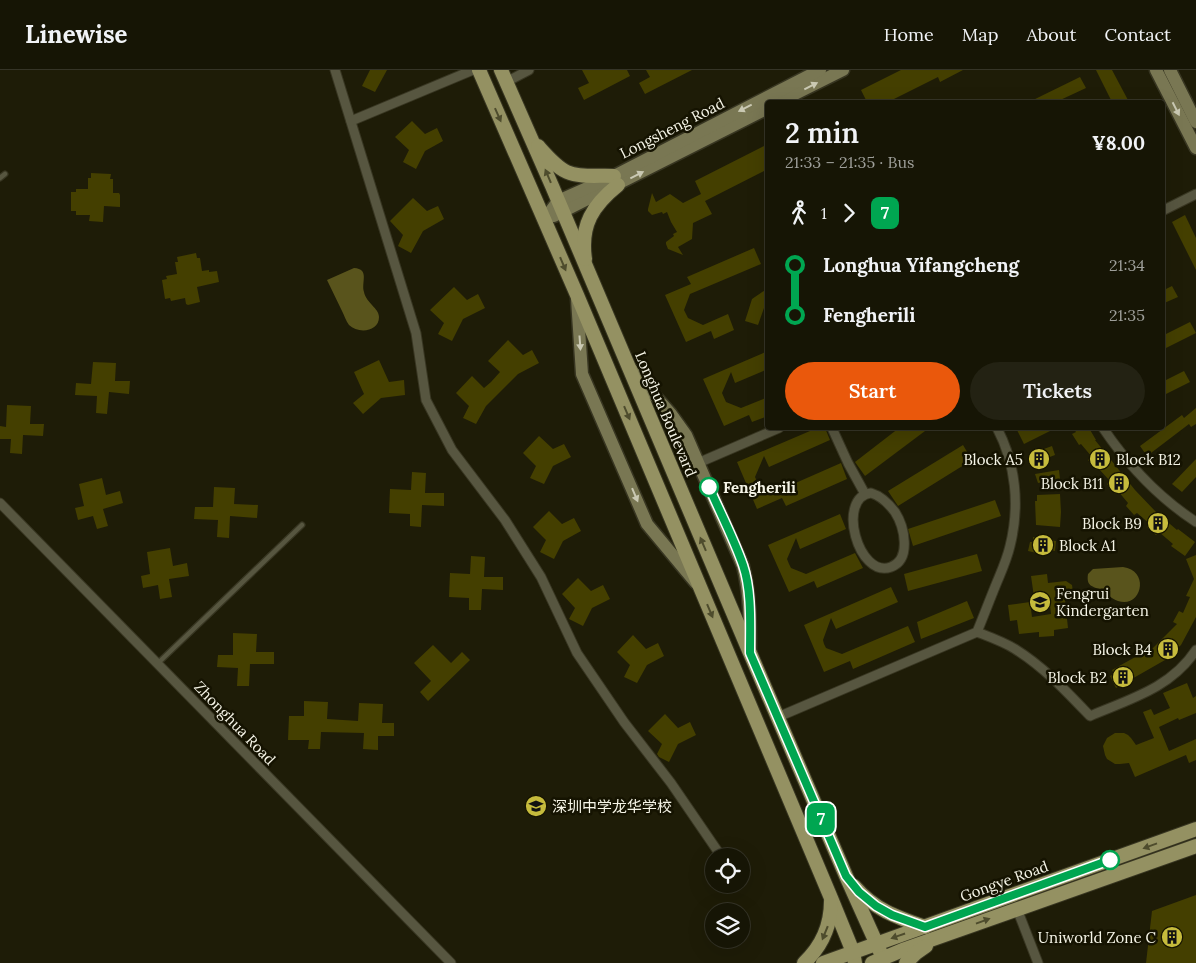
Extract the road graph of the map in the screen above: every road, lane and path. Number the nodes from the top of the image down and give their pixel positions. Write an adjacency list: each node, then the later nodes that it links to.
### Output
1 (335, 70): 12 (street)
2 (473, 70): 12 (street)
3 (479, 70): 22 (main road, one-way to 22)
4 (529, 70): 9 (street)
5 (820, 70): 18 (main road, Longsheng Road, one-way to 18)
6 (843, 70): 10 (main road, one-way to 6)
7 (1156, 70): 15 (main road, one-way to 15)
8 (1170, 70): 13 (main road)
9 (504, 75): 14 (main road, Longhua Boulevard)
10 (783, 100)
11 (765, 109): 18 (main road, Longsheng Road, one-way to 11)
12 (351, 122): 43 (street)
13 (1196, 122)
14 (530, 135): 18 (main road); 20 (main road, Longhua Boulevard, one-way to 14)
15 (1196, 148)
16 (5, 174): 17 (lane)
17 (0, 178)
18 (616, 180): 20 (main road, Longsheng Road); 23 (main road)
19 (1196, 194): 21 (street)
20 (560, 207): 22 (main road, Longsheng Road); 23 (main road, Longhua Boulevard)
21 (1165, 210)
22 (544, 220): 24 (main road, one-way to 24)
23 (586, 269): 25 (main road, Longhua Boulevard)
24 (577, 294): 35 (main road, one-way to 35); 35 (main road, one-way to 35)
25 (627, 364): 30 (main road); 38 (main road, Longhua Boulevard, one-way to 25)
26 (774, 430): 30 (street)
27 (833, 430): 31 (street)
28 (998, 430): 36 (street)
29 (1104, 430): 33 (street)
30 (698, 463): 38 (main road)
31 (865, 494): 31 (street)
32 (0, 503): 39 (street, Zhonghua Road)
33 (1196, 522)
34 (302, 525): 39 (lane)
35 (701, 590): 45 (main road, one-way to 45)
36 (977, 632): 37 (street); 40 (street)
37 (1196, 650)
38 (750, 653): 40 (main road, Longhua Boulevard)
39 (157, 664): 52 (street, Zhonghua Road)
40 (778, 717): 44 (main road, Longhua Boulevard)
41 (1196, 829): 47 (main road, Gongye Road, one-way to 47)
42 (1196, 846): 46 (main road, Gongye Road)
43 (716, 848)
44 (846, 876): 47 (main road); 49 (main road, Longhua Boulevard)
45 (831, 898): 50 (main road); 53 (main road, one-way to 53)
46 (1017, 909): 48 (main road, Gongye Road, one-way to 46); 56 (street)
47 (925, 927): 49 (main road, Gongye Road, one-way to 49)
48 (949, 934): 51 (main road, Gongye Road); 55 (main road)
49 (876, 944): 50 (main road, Gongye Road); 51 (main road, Longhua Boulevard)
50 (854, 958): 54 (main road, Gongye Road)
51 (879, 961)
52 (451, 963)
53 (804, 963)
54 (823, 963)
55 (906, 963)
56 (1038, 963)

